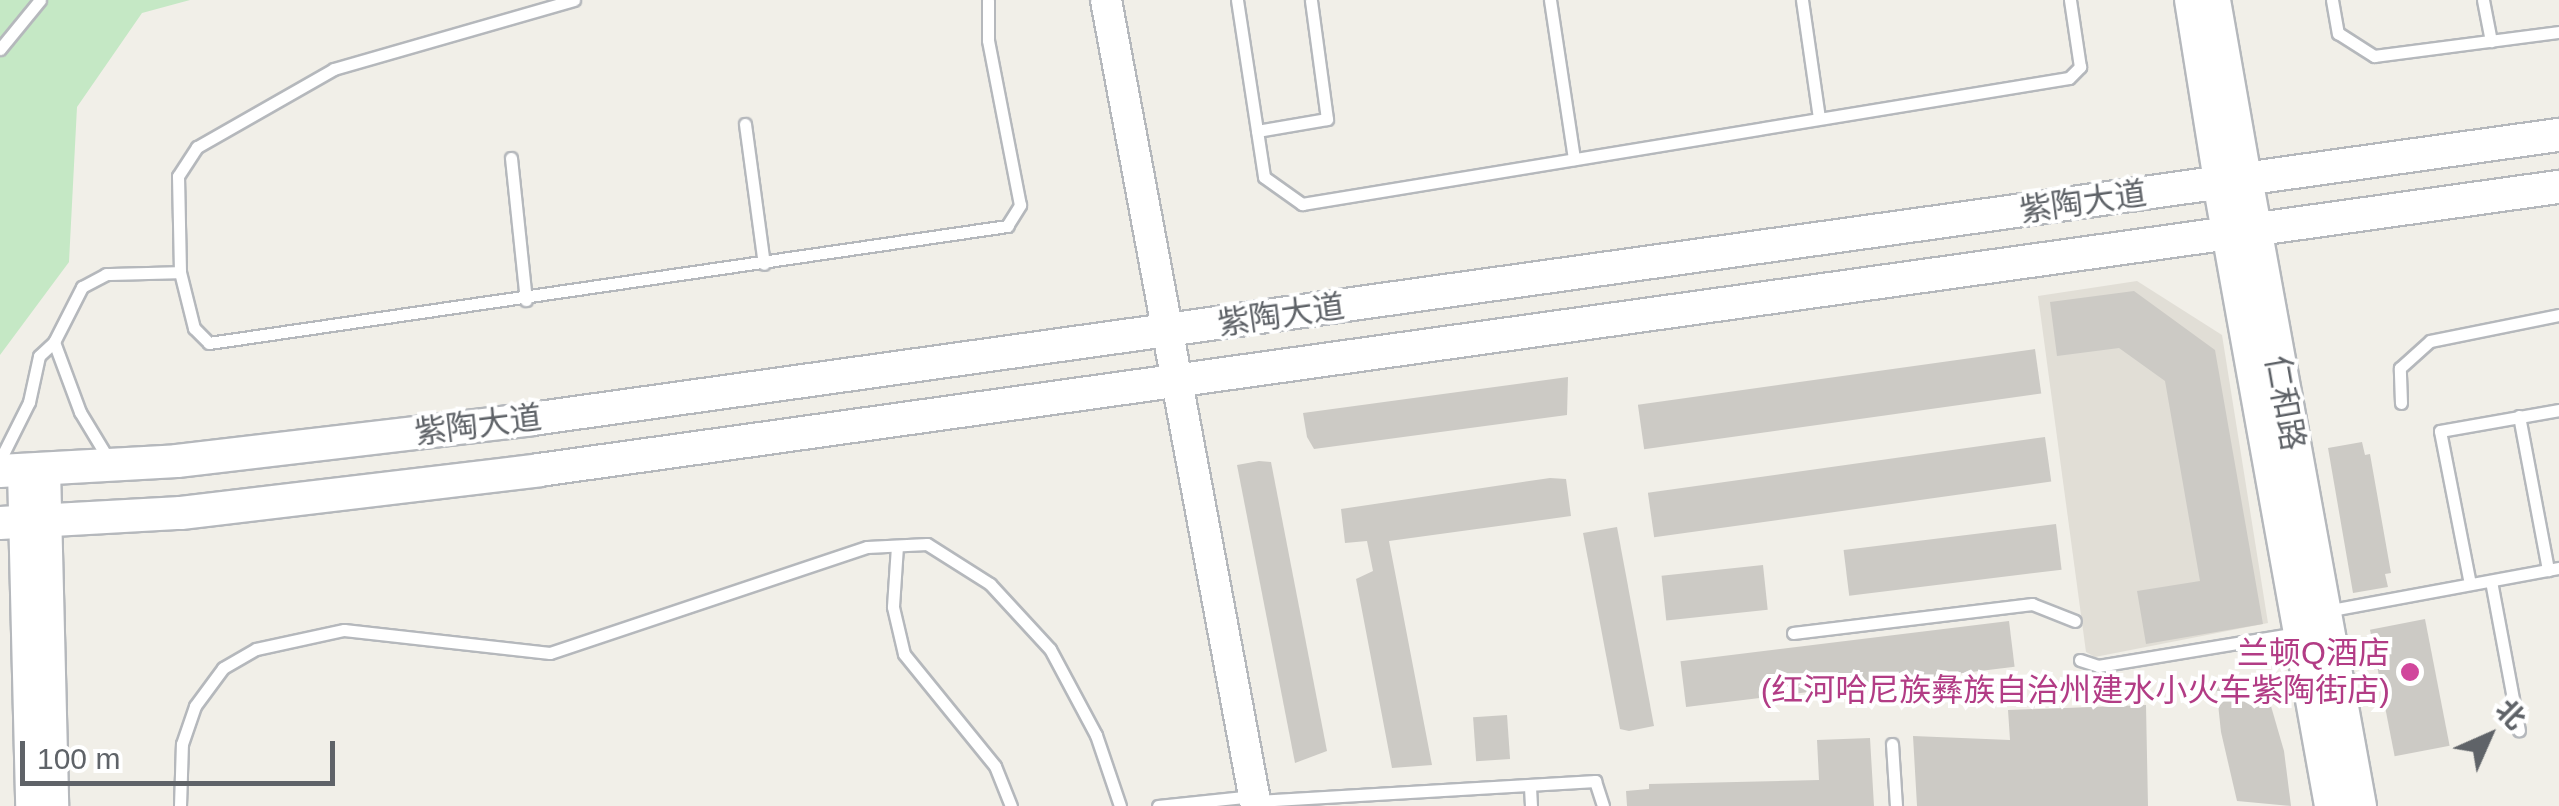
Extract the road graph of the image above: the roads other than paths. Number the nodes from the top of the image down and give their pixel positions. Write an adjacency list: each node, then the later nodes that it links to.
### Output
1 (40, 0): 16 (lane)
2 (574, 0): 27 (lane)
3 (988, 0): 26 (lane)
4 (1106, 0): 30 (street)
5 (1237, 0): 19 (lane)
6 (1311, 0): 19 (lane)
7 (1550, 0): 22 (lane)
8 (1802, 0): 17 (lane)
9 (2070, 0): 17 (lane)
10 (2190, 0): 23 (street, 仁和路)
11 (2216, 0): 23 (street, 仁和路)
12 (2332, 0): 15 (lane)
13 (2483, 0): 15 (lane)
14 (2559, 32): 15 (lane)
15 (2490, 41)
16 (0, 49)
17 (1820, 118): 22 (lane)
18 (745, 124): 26 (lane)
19 (1257, 132): 22 (lane)
20 (2559, 134): 23 (main road, 紫陶大道)
21 (511, 158): 28 (lane)
22 (1574, 159)
23 (2233, 180): 25 (main road, 仁和路); 30 (main road, 紫陶大道)
24 (2559, 187): 25 (main road, 紫陶大道)
25 (2241, 231): 32 (main road, 紫陶大道); 44 (main road, 仁和路)
26 (764, 264): 28 (lane)
27 (180, 272): 28 (lane); 31 (lane)
28 (526, 300)
29 (2559, 315): 33 (lane)
30 (1167, 330): 32 (street); 36 (main road, 紫陶大道)
31 (54, 342): 36 (lane); 37 (lane)
32 (1176, 382): 38 (main road, 紫陶大道); 50 (street)
33 (2401, 403)
34 (2559, 410): 35 (lane)
35 (2518, 416): 40 (lane); 42 (lane)
36 (112, 465): 37 (main road, 紫陶大道)
37 (17, 467): 38 (street)
38 (24, 522): 52 (street); 53 (street)
39 (897, 546): 54 (lane); 55 (lane); 56 (lane)
40 (2554, 569): 41 (lane)
41 (2491, 581): 42 (lane); 47 (lane)
42 (2470, 584): 44 (lane)
43 (2075, 622): 45 (lane)
44 (2309, 623): 46 (lane); 61 (main road, 仁和路); 62 (main road, 仁和路)
45 (1793, 633)
46 (2080, 660)
47 (2520, 730)
48 (1892, 744): 60 (lane)
49 (1530, 787): 51 (lane); 58 (lane); 59 (lane)
50 (1255, 801): 51 (lane); 57 (lane)
51 (1313, 802)
52 (31, 806)
53 (53, 806)
54 (180, 806)
55 (1010, 806)
56 (1120, 806)
57 (1158, 806)
58 (1531, 806)
59 (1603, 806)
60 (1896, 806)
61 (2331, 806)
62 (2360, 806)

